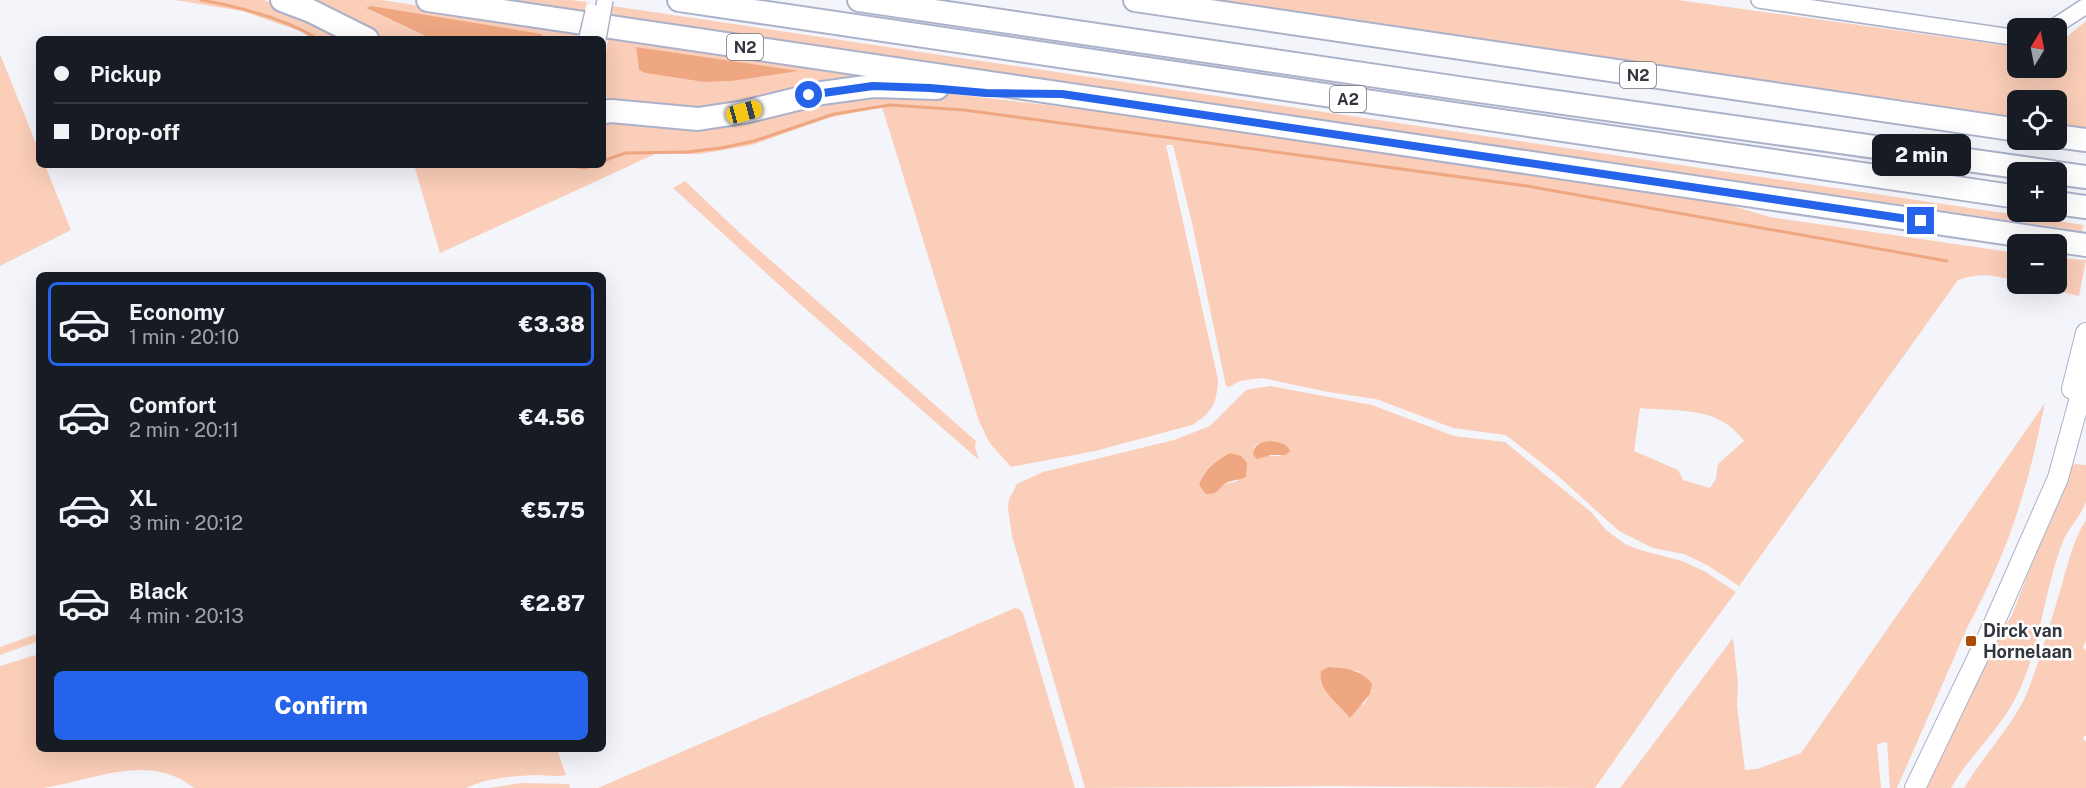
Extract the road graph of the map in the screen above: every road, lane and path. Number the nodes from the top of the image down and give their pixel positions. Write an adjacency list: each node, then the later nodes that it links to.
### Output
1 (282, 0): 11 (highway)
2 (428, 0): 15 (highway, N2)
3 (596, 0): 12 (street, bridge)
4 (605, 0): 13 (street, bridge)
5 (679, 0): 23 (highway, A2)
6 (859, 0): 20 (highway, A2)
7 (1136, 0): 17 (highway, N2)
8 (1759, 0): 14 (street)
9 (2086, 6): 10 (street)
10 (2067, 18)
11 (361, 36)
12 (593, 36)
13 (594, 36)
14 (2007, 36)
15 (1062, 94): 16 (highway, N2); 26 (highway, N2)
16 (606, 112)
17 (2007, 128)
18 (2067, 137): 19 (highway)
19 (2086, 140)
20 (2007, 166)
21 (2067, 174): 22 (highway)
22 (2086, 177)
23 (2007, 195)
24 (2067, 204): 25 (highway)
25 (2086, 207)
26 (2083, 244)
27 (2086, 333): 29 (main road)
28 (2086, 376): 29 (main road)
29 (2043, 512): 30 (main road)
30 (1916, 788)

